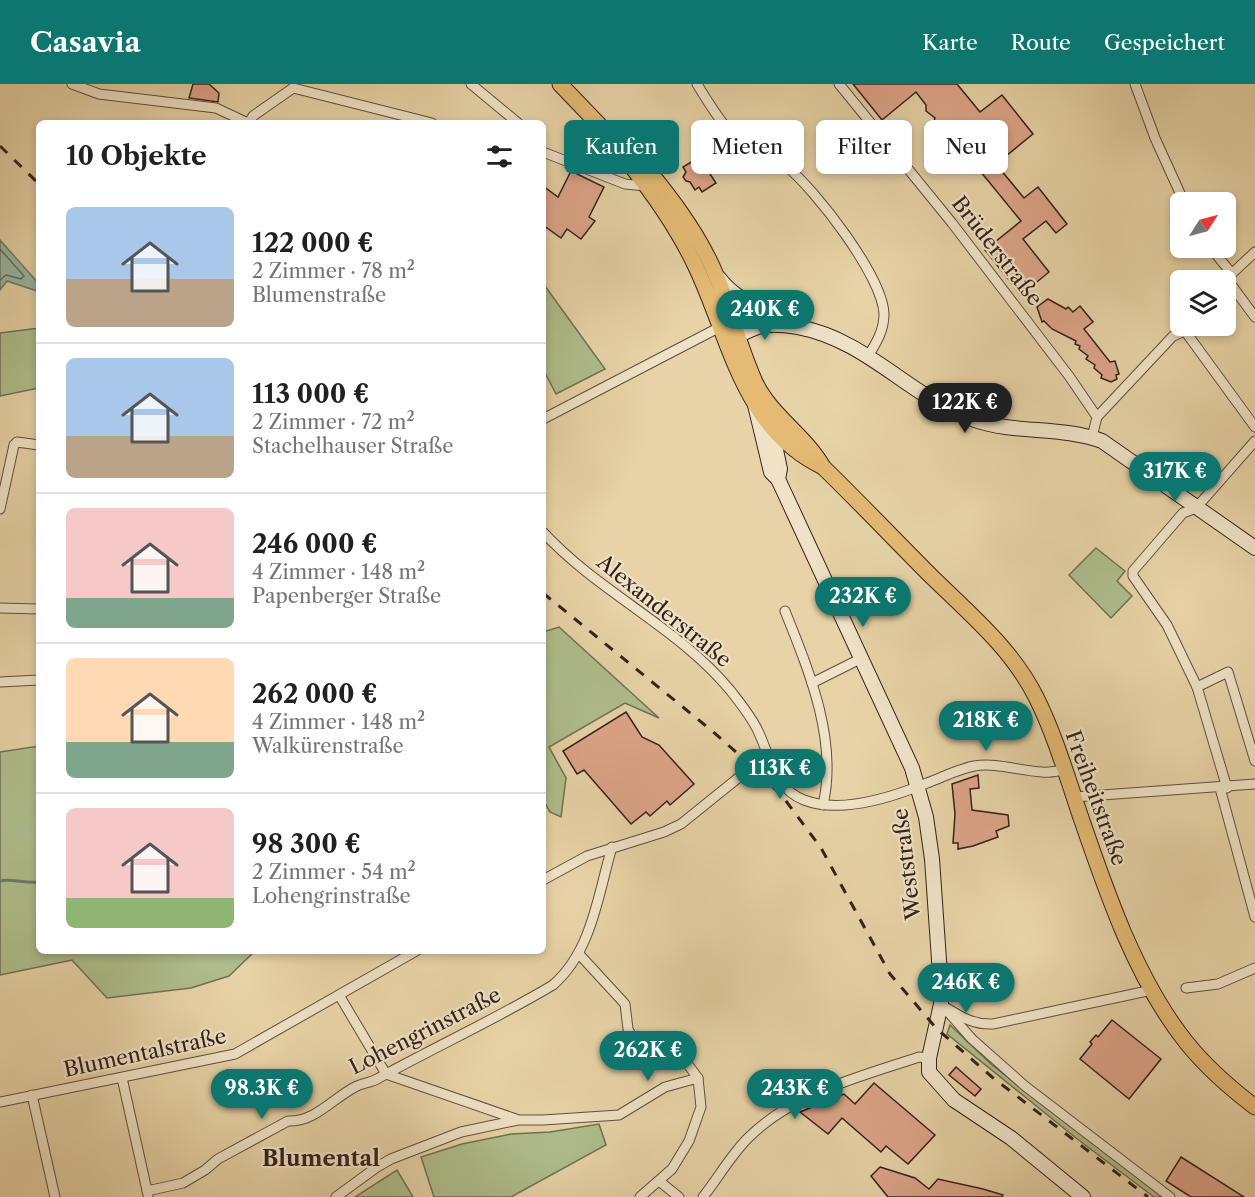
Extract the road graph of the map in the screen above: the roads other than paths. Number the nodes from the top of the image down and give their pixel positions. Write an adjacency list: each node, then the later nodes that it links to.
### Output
1 (72, 84): 8 (street)
2 (471, 84): 11 (street)
3 (560, 84): 12 (main road, Freiheitstraße)
4 (697, 84): 31 (street)
5 (839, 84): 33 (street, Brüderstraße)
6 (1135, 84): 19 (street)
7 (292, 86): 9 (street); 10 (street)
8 (242, 120)
9 (250, 120)
10 (421, 120)
11 (514, 120)
12 (595, 120)
13 (546, 153): 14 (street)
14 (564, 160)
15 (601, 174): 18 (street)
16 (637, 174): 18 (main road, Freiheitstraße)
17 (651, 174): 22 (main road, Freiheitstraße)
18 (646, 186): 28 (main road, Freiheitstraße)
19 (1179, 192)
20 (1255, 252): 24 (street)
21 (1219, 258): 23 (street)
22 (712, 266): 27 (street); 28 (main road, Freiheitstraße)
23 (1228, 270)
24 (1236, 270)
25 (1236, 293): 26 (street)
26 (1255, 317)
27 (788, 325): 28 (street); 31 (street)
28 (729, 332): 32 (main road, Freiheitstraße); 34 (street)
29 (1173, 336): 33 (street)
30 (1192, 336): 36 (street)
31 (868, 356): 37 (street)
32 (760, 401): 35 (main road, Freiheitstraße); 40 (main road, Freiheitstraße); 41 (street, Weststraße)
33 (1097, 417): 37 (street)
34 (546, 419)
35 (771, 427): 40 (main road, Freiheitstraße); 41 (street, Weststraße)
36 (1255, 427)
37 (1092, 437): 42 (street)
38 (1255, 441): 42 (street)
39 (36, 444): 43 (street)
40 (823, 467): 56 (main road, Freiheitstraße)
41 (778, 479): 49 (street, Weststraße)
42 (1196, 508): 45 (street); 53 (street)
43 (0, 509)
44 (546, 535): 54 (street, Alexanderstraße)
45 (1255, 548)
46 (0, 608): 47 (street)
47 (36, 609)
48 (785, 611): 52 (street)
49 (860, 659): 52 (street); 58 (street, Weststraße)
50 (36, 680): 51 (street)
51 (0, 682)
52 (812, 683): 61 (street)
53 (1197, 687): 55 (street); 59 (street)
54 (768, 758): 61 (street, Alexanderstraße); 62 (street)
55 (1255, 761)
56 (1064, 770): 58 (street); 60 (main road, Freiheitstraße)
57 (1255, 784): 59 (street)
58 (918, 787): 61 (street); 71 (street, Weststraße)
59 (1223, 788): 60 (street); 64 (street)
60 (1074, 797): 69 (main road, Freiheitstraße)
61 (823, 805)
62 (612, 847): 63 (street); 66 (street, Lohengrinstraße)
63 (546, 878)
64 (1255, 917)
65 (411, 954): 70 (street, Blumentalstraße)
66 (579, 954): 73 (street, Lohengrinstraße); 75 (street)
67 (1255, 968): 68 (street)
68 (1186, 988)
69 (1152, 990): 71 (street); 78 (main road, Freiheitstraße)
70 (339, 994): 73 (street); 74 (street, Blumentalstraße)
71 (941, 1004): 72 (street, Weststraße); 88 (street)
72 (929, 1058): 86 (street); 87 (street)
73 (386, 1074): 79 (street); 81 (street, Lohengrinstraße)
74 (122, 1078): 76 (street, Blumentalstraße); 81 (street)
75 (698, 1078): 79 (street); 80 (street)
76 (32, 1095): 77 (street, Blumentalstraße); 82 (street)
77 (0, 1102)
78 (1255, 1107)
79 (518, 1119): 83 (street)
80 (659, 1181): 84 (street); 85 (street)
81 (148, 1194)
82 (56, 1197)
83 (336, 1197)
84 (640, 1197)
85 (679, 1197)
86 (703, 1197)
87 (1083, 1197)
88 (1170, 1197)

